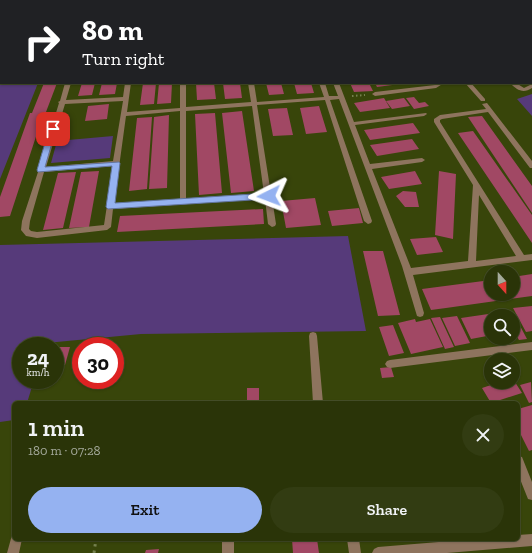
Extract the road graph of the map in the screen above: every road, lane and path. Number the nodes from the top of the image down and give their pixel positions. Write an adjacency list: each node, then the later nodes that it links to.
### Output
1 (407, 0): 2 (street)
2 (412, 0)
3 (68, 84): 17 (street)
4 (128, 84): 15 (street)
5 (183, 84): 19 (street)
6 (251, 84): 18 (street)
7 (322, 84): 16 (street)
8 (336, 84): 14 (street)
9 (439, 84): 13 (street)
10 (469, 84): 20 (street)
11 (514, 84): 12 (street)
12 (532, 86)
13 (375, 94): 14 (path)
14 (341, 97): 16 (street); 23 (street)
15 (125, 99): 17 (street); 21 (street)
16 (327, 99): 18 (street); 33 (street)
17 (61, 102): 28 (street)
18 (254, 104): 19 (street); 30 (street)
19 (183, 109): 21 (street); 31 (street)
20 (490, 110): 26 (street); 29 (street)
21 (124, 114): 25 (street)
22 (424, 114): 23 (street)
23 (352, 124): 27 (street)
24 (422, 160): 27 (street)
25 (116, 163): 28 (street); 32 (street)
26 (532, 166)
27 (368, 167): 38 (street)
28 (40, 170): 32 (street)
29 (476, 184): 36 (street); 37 (street)
30 (269, 196): 31 (street); 34 (street)
31 (183, 202): 32 (street)
32 (110, 207)
33 (368, 221)
34 (272, 224)
35 (532, 257): 36 (street)
36 (522, 258): 37 (street)
37 (472, 265): 38 (street)
38 (408, 272): 39 (street)
39 (420, 313)
40 (313, 336): 43 (street)
41 (532, 346): 42 (street)
42 (390, 364)
43 (318, 401)
44 (520, 466): 45 (street)
45 (532, 495)
46 (532, 540): 55 (street)
47 (16, 541): 51 (street)
48 (96, 541): 52 (path)
49 (228, 541): 53 (street)
50 (352, 541): 54 (street)
51 (13, 553)
52 (94, 553)
53 (228, 553)
54 (355, 553)
55 (378, 553)

